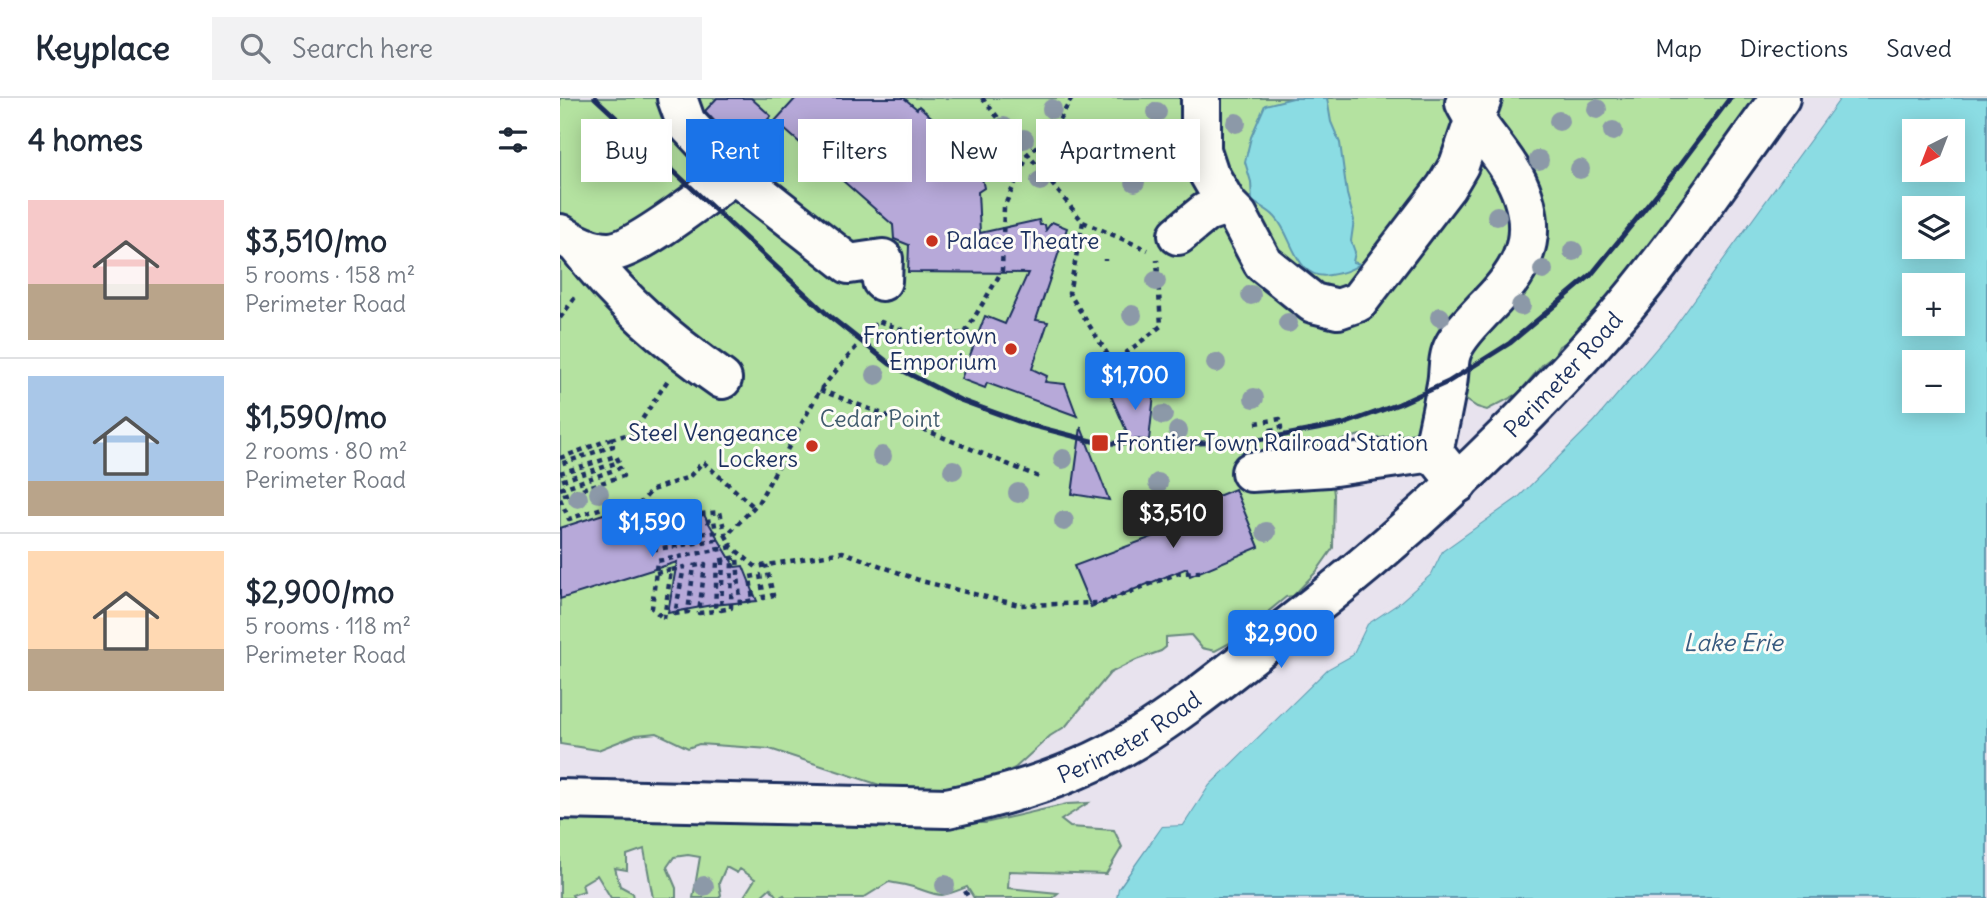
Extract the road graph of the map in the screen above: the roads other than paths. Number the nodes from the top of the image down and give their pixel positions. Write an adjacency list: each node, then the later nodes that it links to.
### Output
1 (677, 98): 5 (street)
2 (1201, 98): 8 (street)
3 (1780, 98): 15 (street, Perimeter Road)
4 (1473, 106): 8 (street); 13 (street)
5 (686, 123)
6 (723, 182): 10 (street)
7 (744, 182): 11 (street)
8 (1227, 205): 9 (street)
9 (1178, 236)
10 (569, 240): 12 (street)
11 (882, 281)
12 (722, 379)
13 (1433, 452): 14 (street); 15 (street)
14 (1251, 472)
15 (1458, 483): 16 (street, Perimeter Road)
16 (560, 799)

